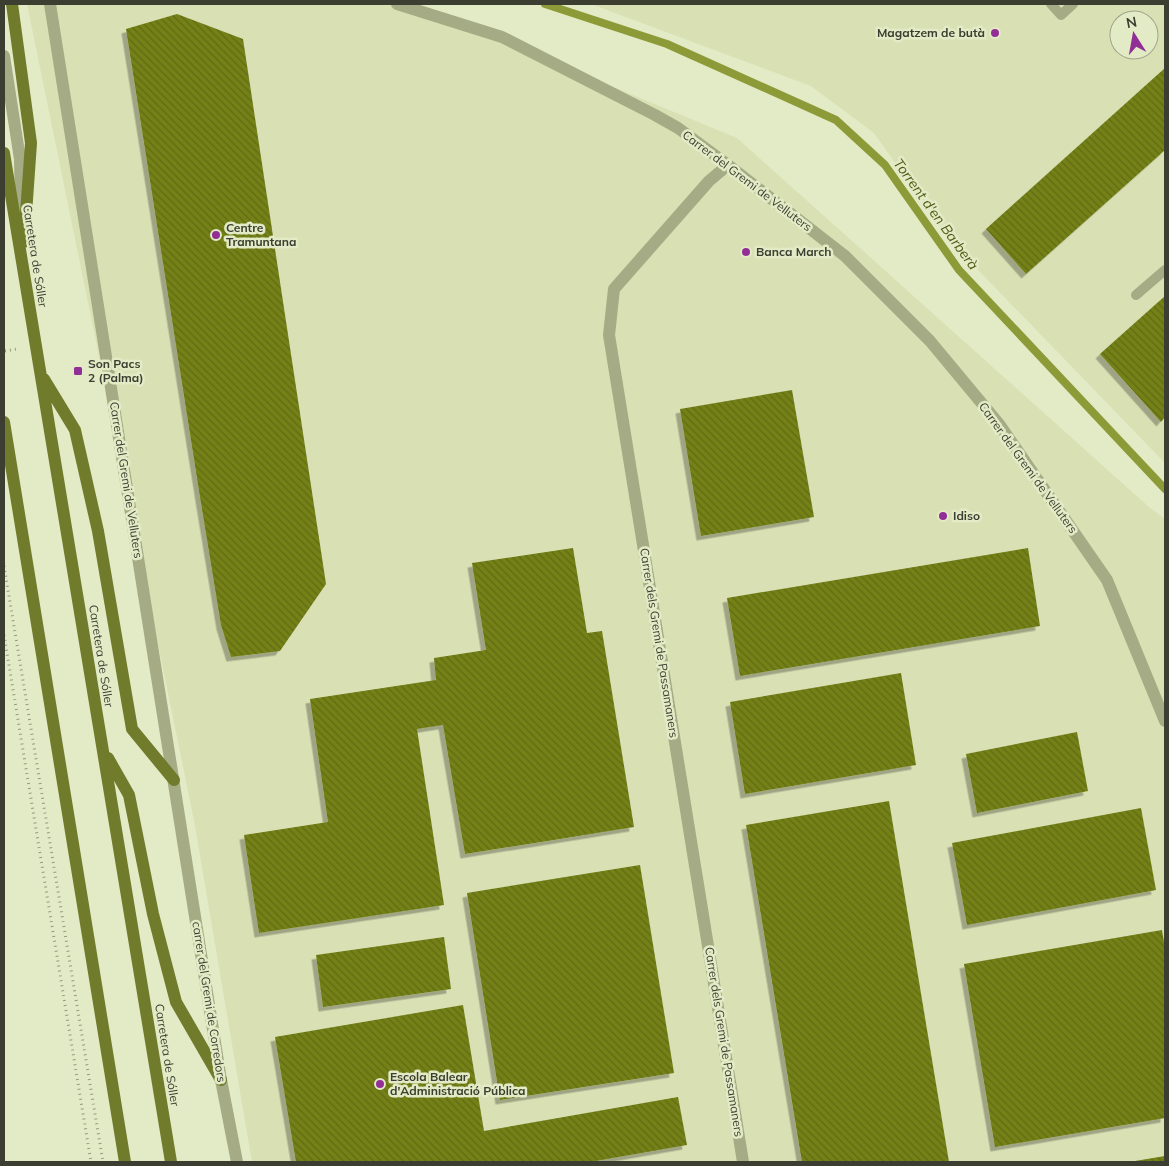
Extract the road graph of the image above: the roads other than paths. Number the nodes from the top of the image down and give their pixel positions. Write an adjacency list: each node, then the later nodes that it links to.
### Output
1 (12, 4): 9 (main road)
2 (50, 4): 16 (street, Carrer del Gremi de Velluters)
3 (397, 4): 8 (street, Carrer del Gremi de Velluters)
4 (1051, 4): 5 (lane)
5 (1073, 4)
6 (4, 56): 9 (street)
7 (4, 154): 9 (main road, Carretera de Sóller)
8 (728, 165): 14 (street, Carrer del Gremi de Velluters); 21 (street, Carrer dels Gremi de Passamaners)
9 (22, 262): 12 (main road, Carretera de Sóller)
10 (1165, 270): 11 (lane)
11 (1136, 295)
12 (41, 374): 15 (main road, Carretera de Sóller); 16 (main road)
13 (4, 422): 18 (main road)
14 (1165, 721)
15 (103, 750): 17 (main road); 19 (main road, Carretera de Sóller)
16 (174, 780): 17 (street, carrer del Gremi de Corredors)
17 (221, 1080): 20 (street, carrer del Gremi de Corredors)
18 (125, 1162)
19 (171, 1162)
20 (237, 1162)
21 (743, 1162)

